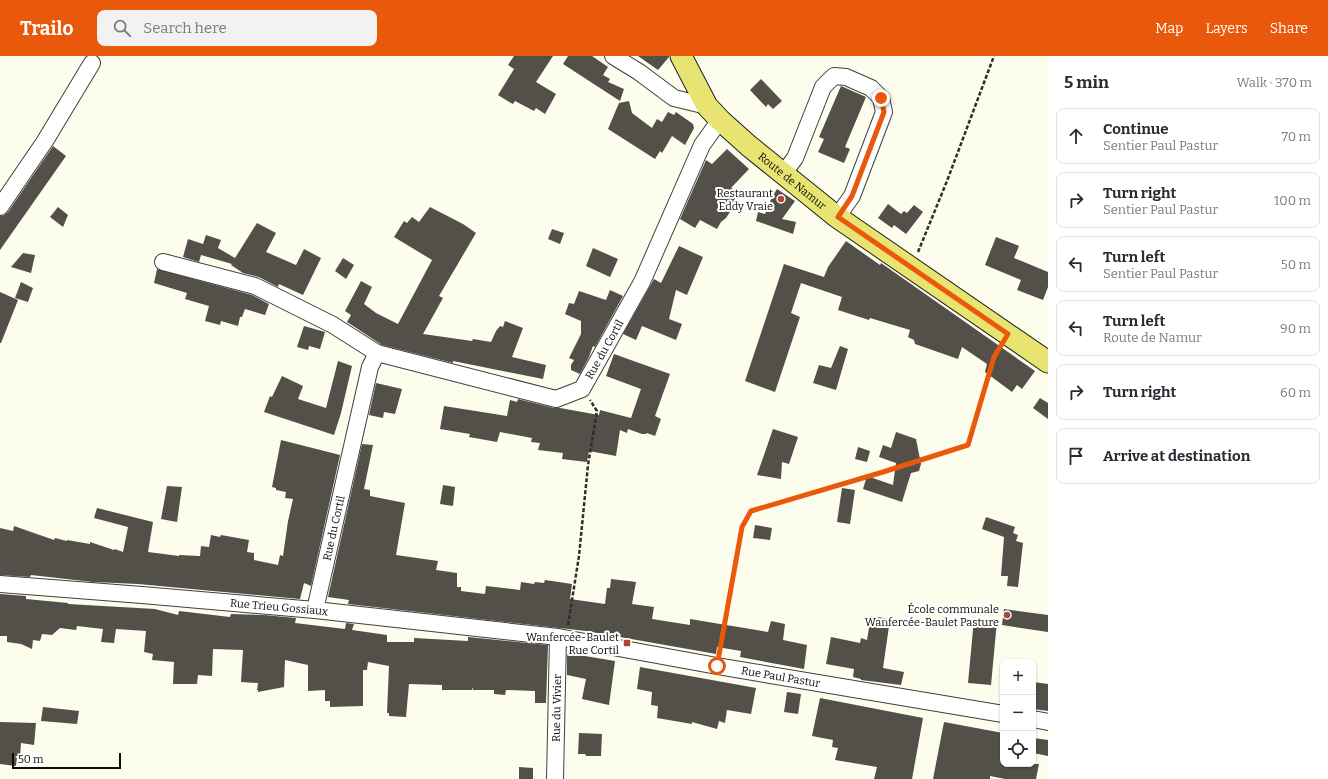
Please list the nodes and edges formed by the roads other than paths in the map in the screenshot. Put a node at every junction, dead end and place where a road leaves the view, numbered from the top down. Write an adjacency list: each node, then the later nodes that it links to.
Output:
1 (613, 56): 4 (street)
2 (681, 56): 4 (main road, Route de Namur)
3 (92, 63): 6 (street)
4 (714, 113): 5 (main road, Route de Namur); 9 (street, Rue du Cortil)
5 (783, 174): 7 (main road, Route de Namur); 7 (street)
6 (0, 207)
7 (838, 217): 10 (main road, Route de Namur)
8 (162, 262): 9 (street, Rue du Cortil)
9 (377, 353): 12 (street, Rue du Cortil)
10 (1048, 362)
11 (0, 584): 12 (street, Rue Trieu Gossiaux)
12 (315, 610): 13 (street, Rue Trieu Gossiaux)
13 (558, 637): 14 (street, Rue Paul Pastur); 17 (street, Rue du Vivier)
14 (1000, 713)
15 (1036, 720): 16 (street)
16 (1048, 722)
17 (555, 779)

